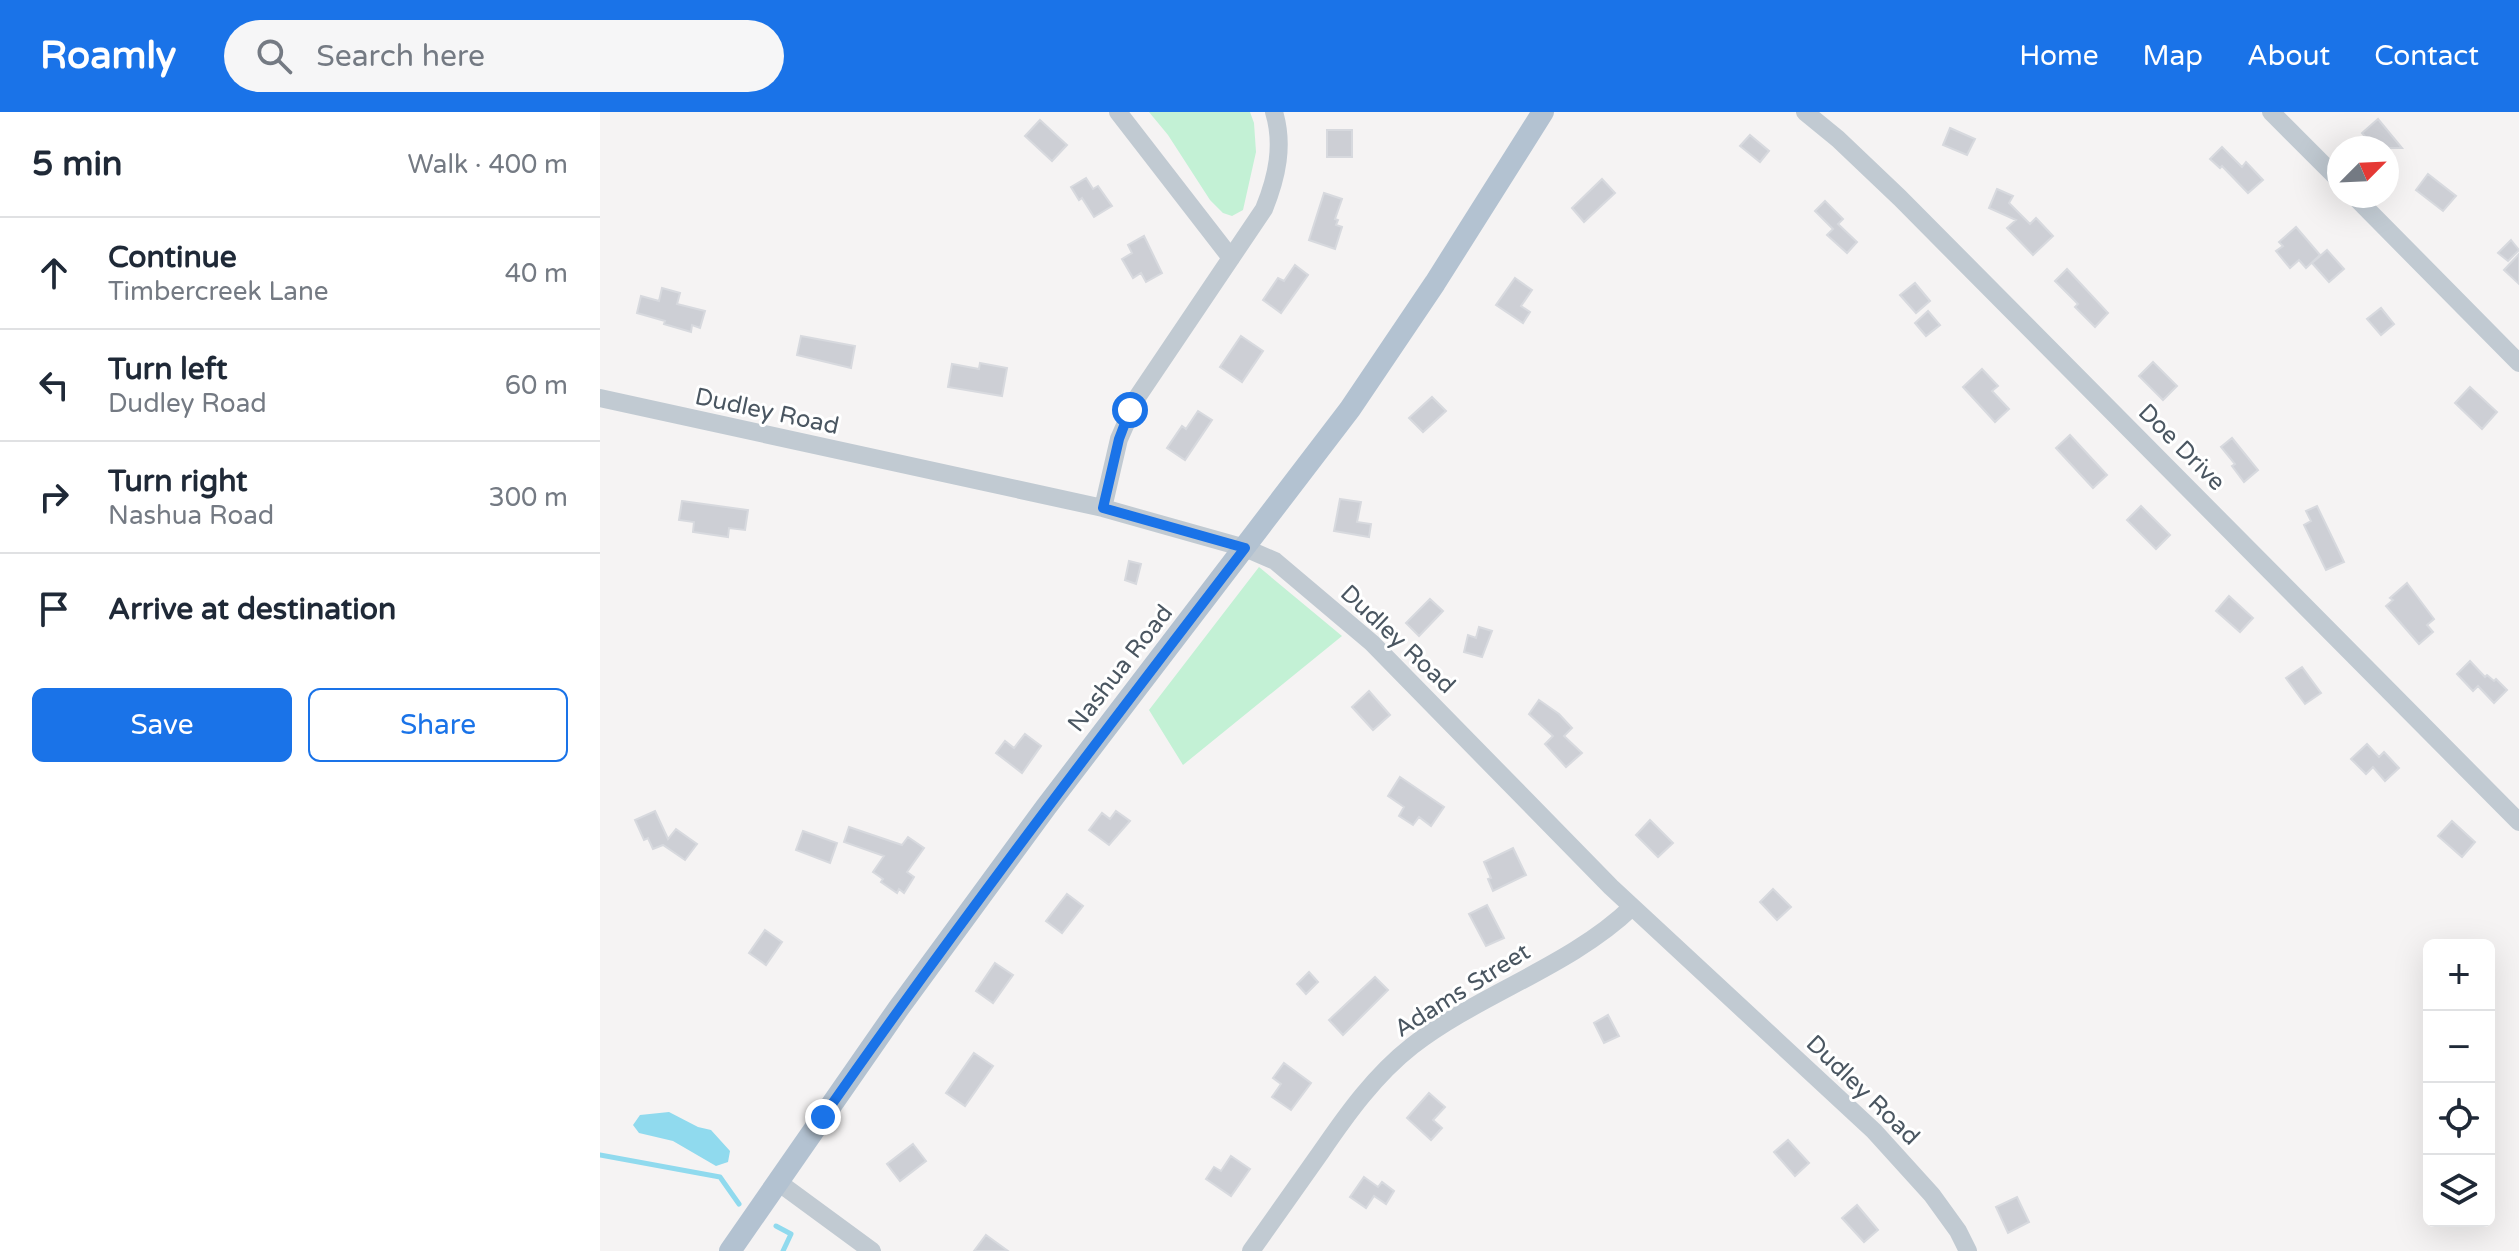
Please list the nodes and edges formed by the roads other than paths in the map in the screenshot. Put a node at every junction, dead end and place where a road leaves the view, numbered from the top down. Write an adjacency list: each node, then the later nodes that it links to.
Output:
1 (1118, 112): 8 (street)
2 (1274, 112): 8 (street)
3 (1543, 112): 12 (main road, Nashua Road)
4 (1805, 112): 13 (street, Doe Drive)
5 (2271, 112): 6 (street)
6 (2327, 168)
7 (2366, 208): 9 (street)
8 (1231, 258): 11 (street)
9 (2519, 363)
10 (600, 398): 11 (street, Dudley Road)
11 (1103, 508): 12 (street, Dudley Road)
12 (1245, 548): 14 (street, Dudley Road); 15 (main road, Nashua Road)
13 (2519, 822)
14 (1632, 907): 18 (street, Adams Street); 19 (street, Dudley Road)
15 (778, 1182): 16 (main road, Nashua Road); 17 (street)
16 (730, 1251)
17 (872, 1251)
18 (1251, 1251)
19 (1968, 1251)

